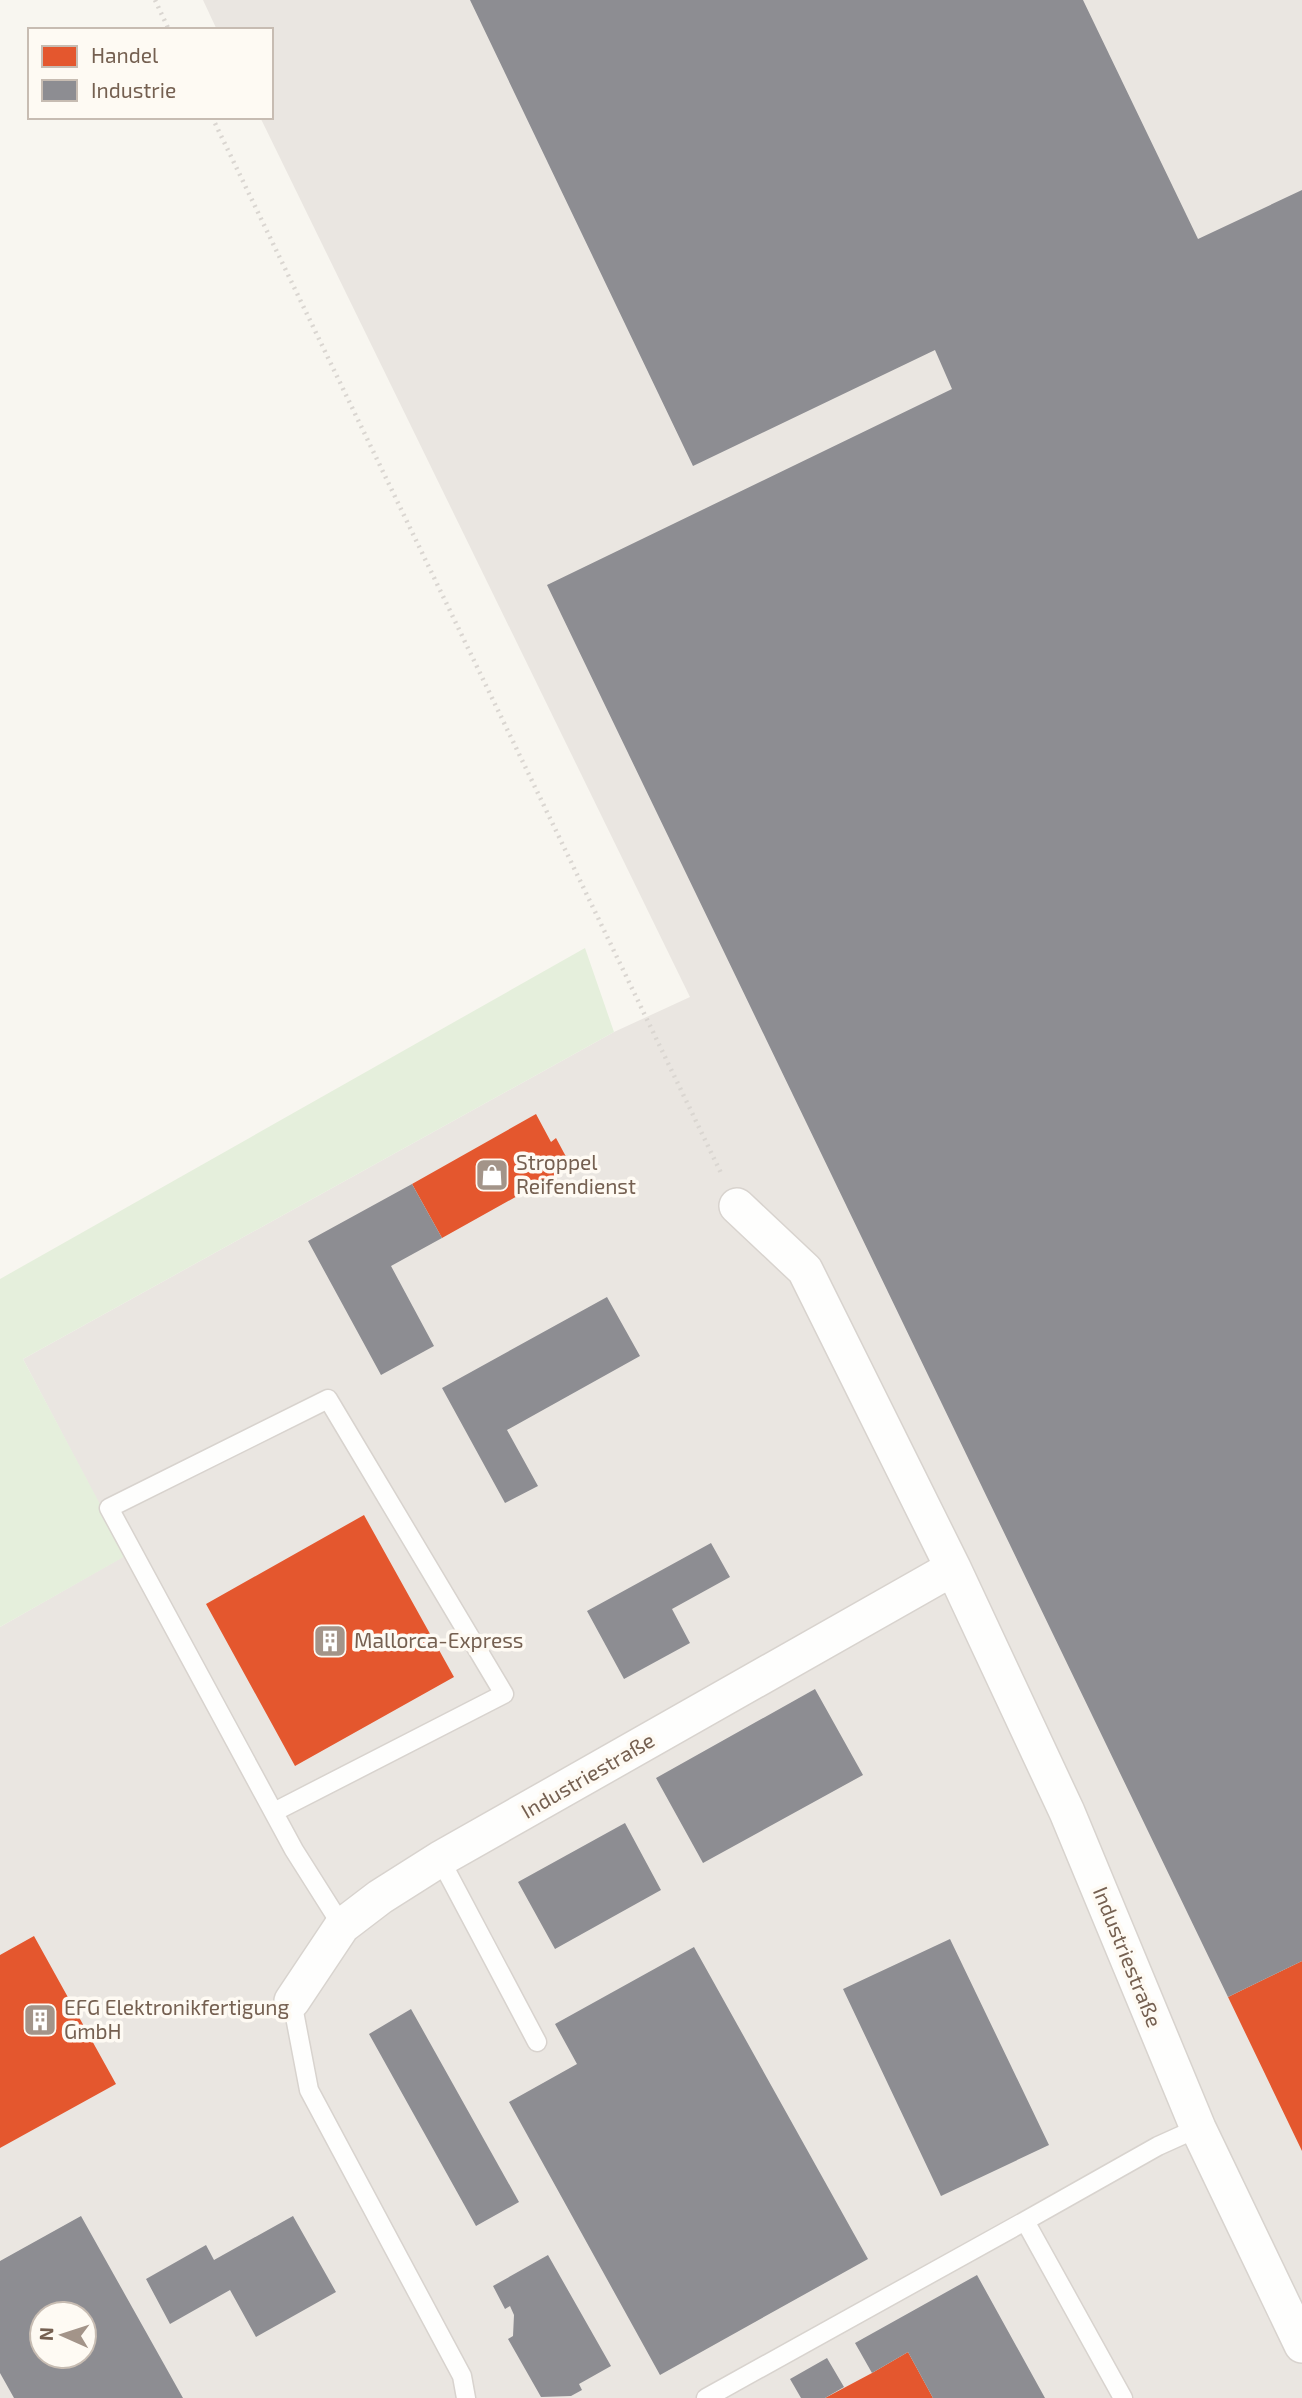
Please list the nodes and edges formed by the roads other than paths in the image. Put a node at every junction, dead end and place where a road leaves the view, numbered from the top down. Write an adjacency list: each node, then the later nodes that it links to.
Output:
1 (737, 1206): 2 (street, Industriestraße)
2 (953, 1568): 4 (street, Industriestraße); 8 (street, Industriestraße)
3 (274, 1812): 3 (lane); 5 (lane)
4 (440, 1860): 5 (street, Industriestraße); 7 (lane)
5 (342, 1926): 6 (street, Industriestraße)
6 (292, 2001): 11 (lane)
7 (537, 2042)
8 (1198, 2128): 9 (lane); 10 (street, Industriestraße)
9 (1025, 2221): 12 (lane); 13 (lane)
10 (1302, 2345)
11 (466, 2398)
12 (706, 2398)
13 (1123, 2398)

